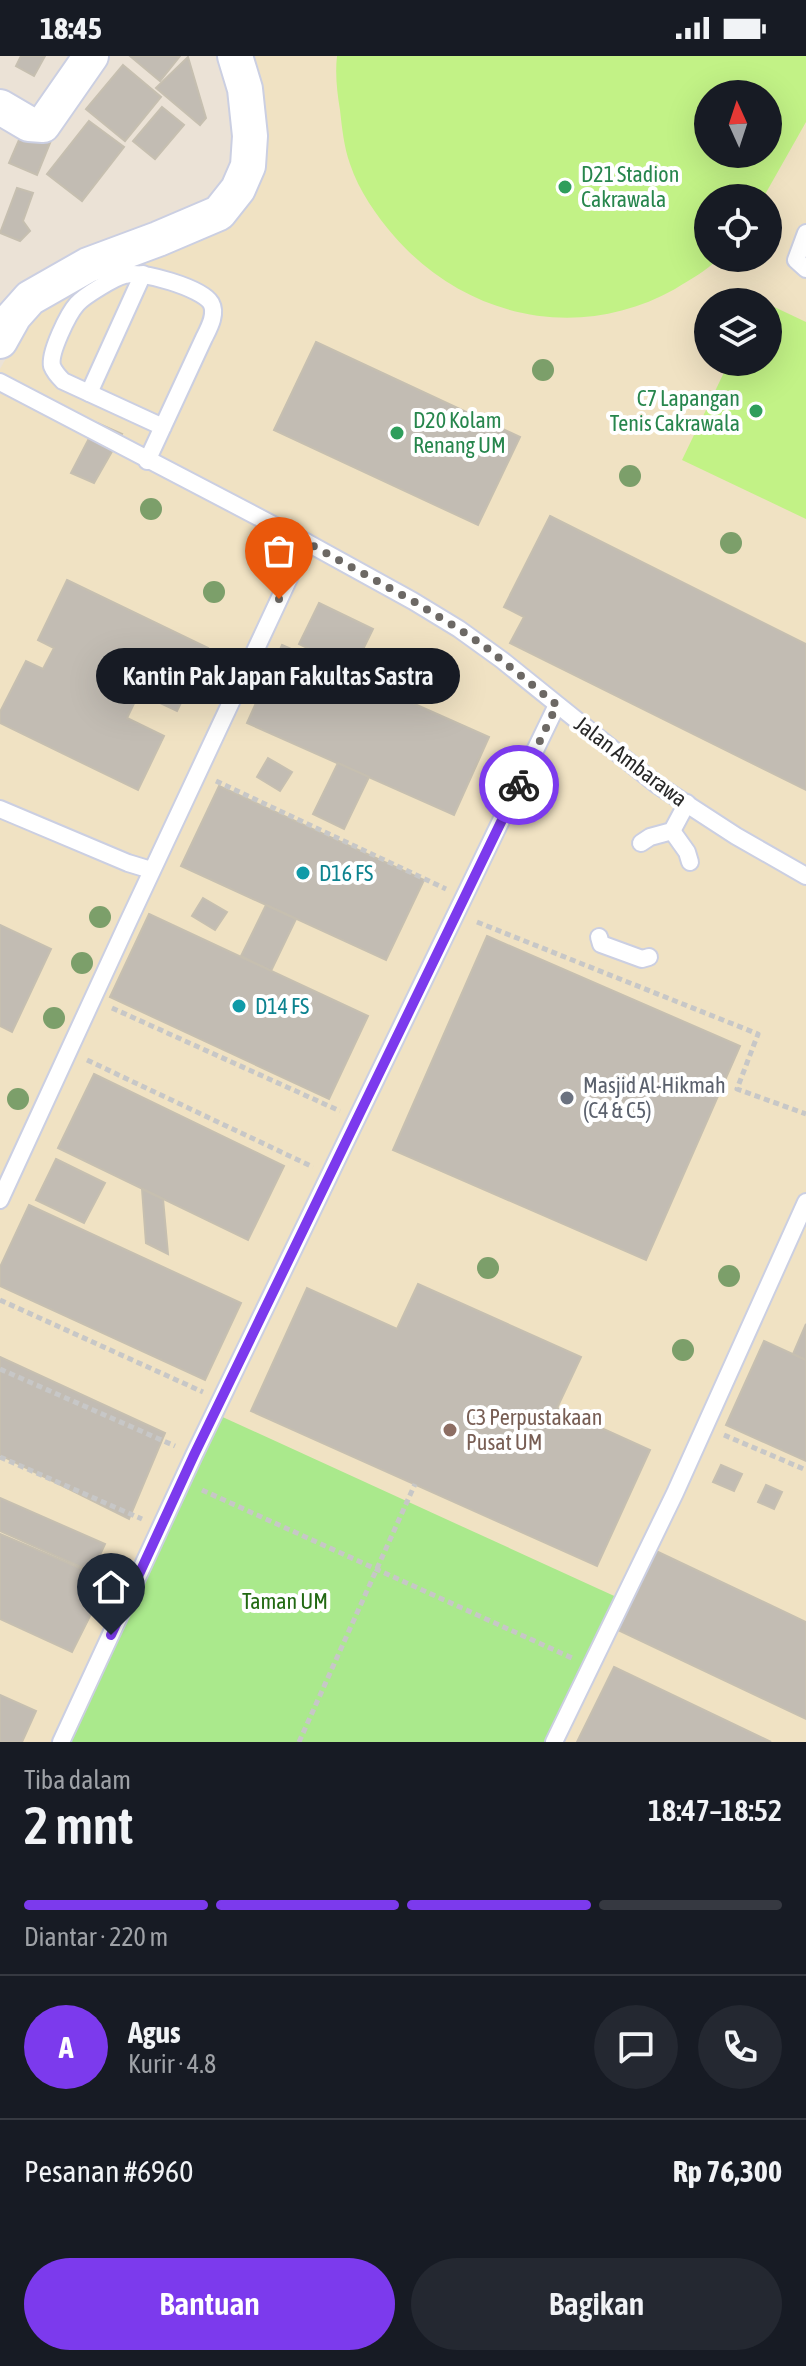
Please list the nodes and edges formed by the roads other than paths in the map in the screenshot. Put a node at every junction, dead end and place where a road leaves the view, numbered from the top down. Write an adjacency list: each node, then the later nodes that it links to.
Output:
1 (91, 56): 4 (street)
2 (235, 56): 3 (street)
3 (246, 72): 8 (street)
4 (0, 107)
5 (806, 233): 6 (lane)
6 (806, 269)
7 (143, 274): 10 (lane); 10 (lane); 11 (lane)
8 (0, 341)
9 (0, 382): 12 (lane, Jalan Ambarawa)
10 (89, 393): 11 (lane)
11 (163, 427): 12 (lane)
12 (147, 461): 13 (lane, Jalan Ambarawa)
13 (306, 542): 14 (lane, Jalan Ambarawa); 20 (lane)
14 (557, 705): 15 (lane, Jalan Ambarawa); 26 (lane)
15 (687, 803): 17 (lane); 21 (lane, Jalan Ambarawa)
16 (0, 809): 20 (lane)
17 (672, 831): 18 (lane); 19 (lane)
18 (641, 843)
19 (690, 862)
20 (151, 870): 24 (lane)
21 (806, 876)
22 (599, 937): 23 (lane)
23 (649, 957)
24 (0, 1200)
25 (806, 1202): 27 (lane)
26 (61, 1742)
27 (554, 1742)

